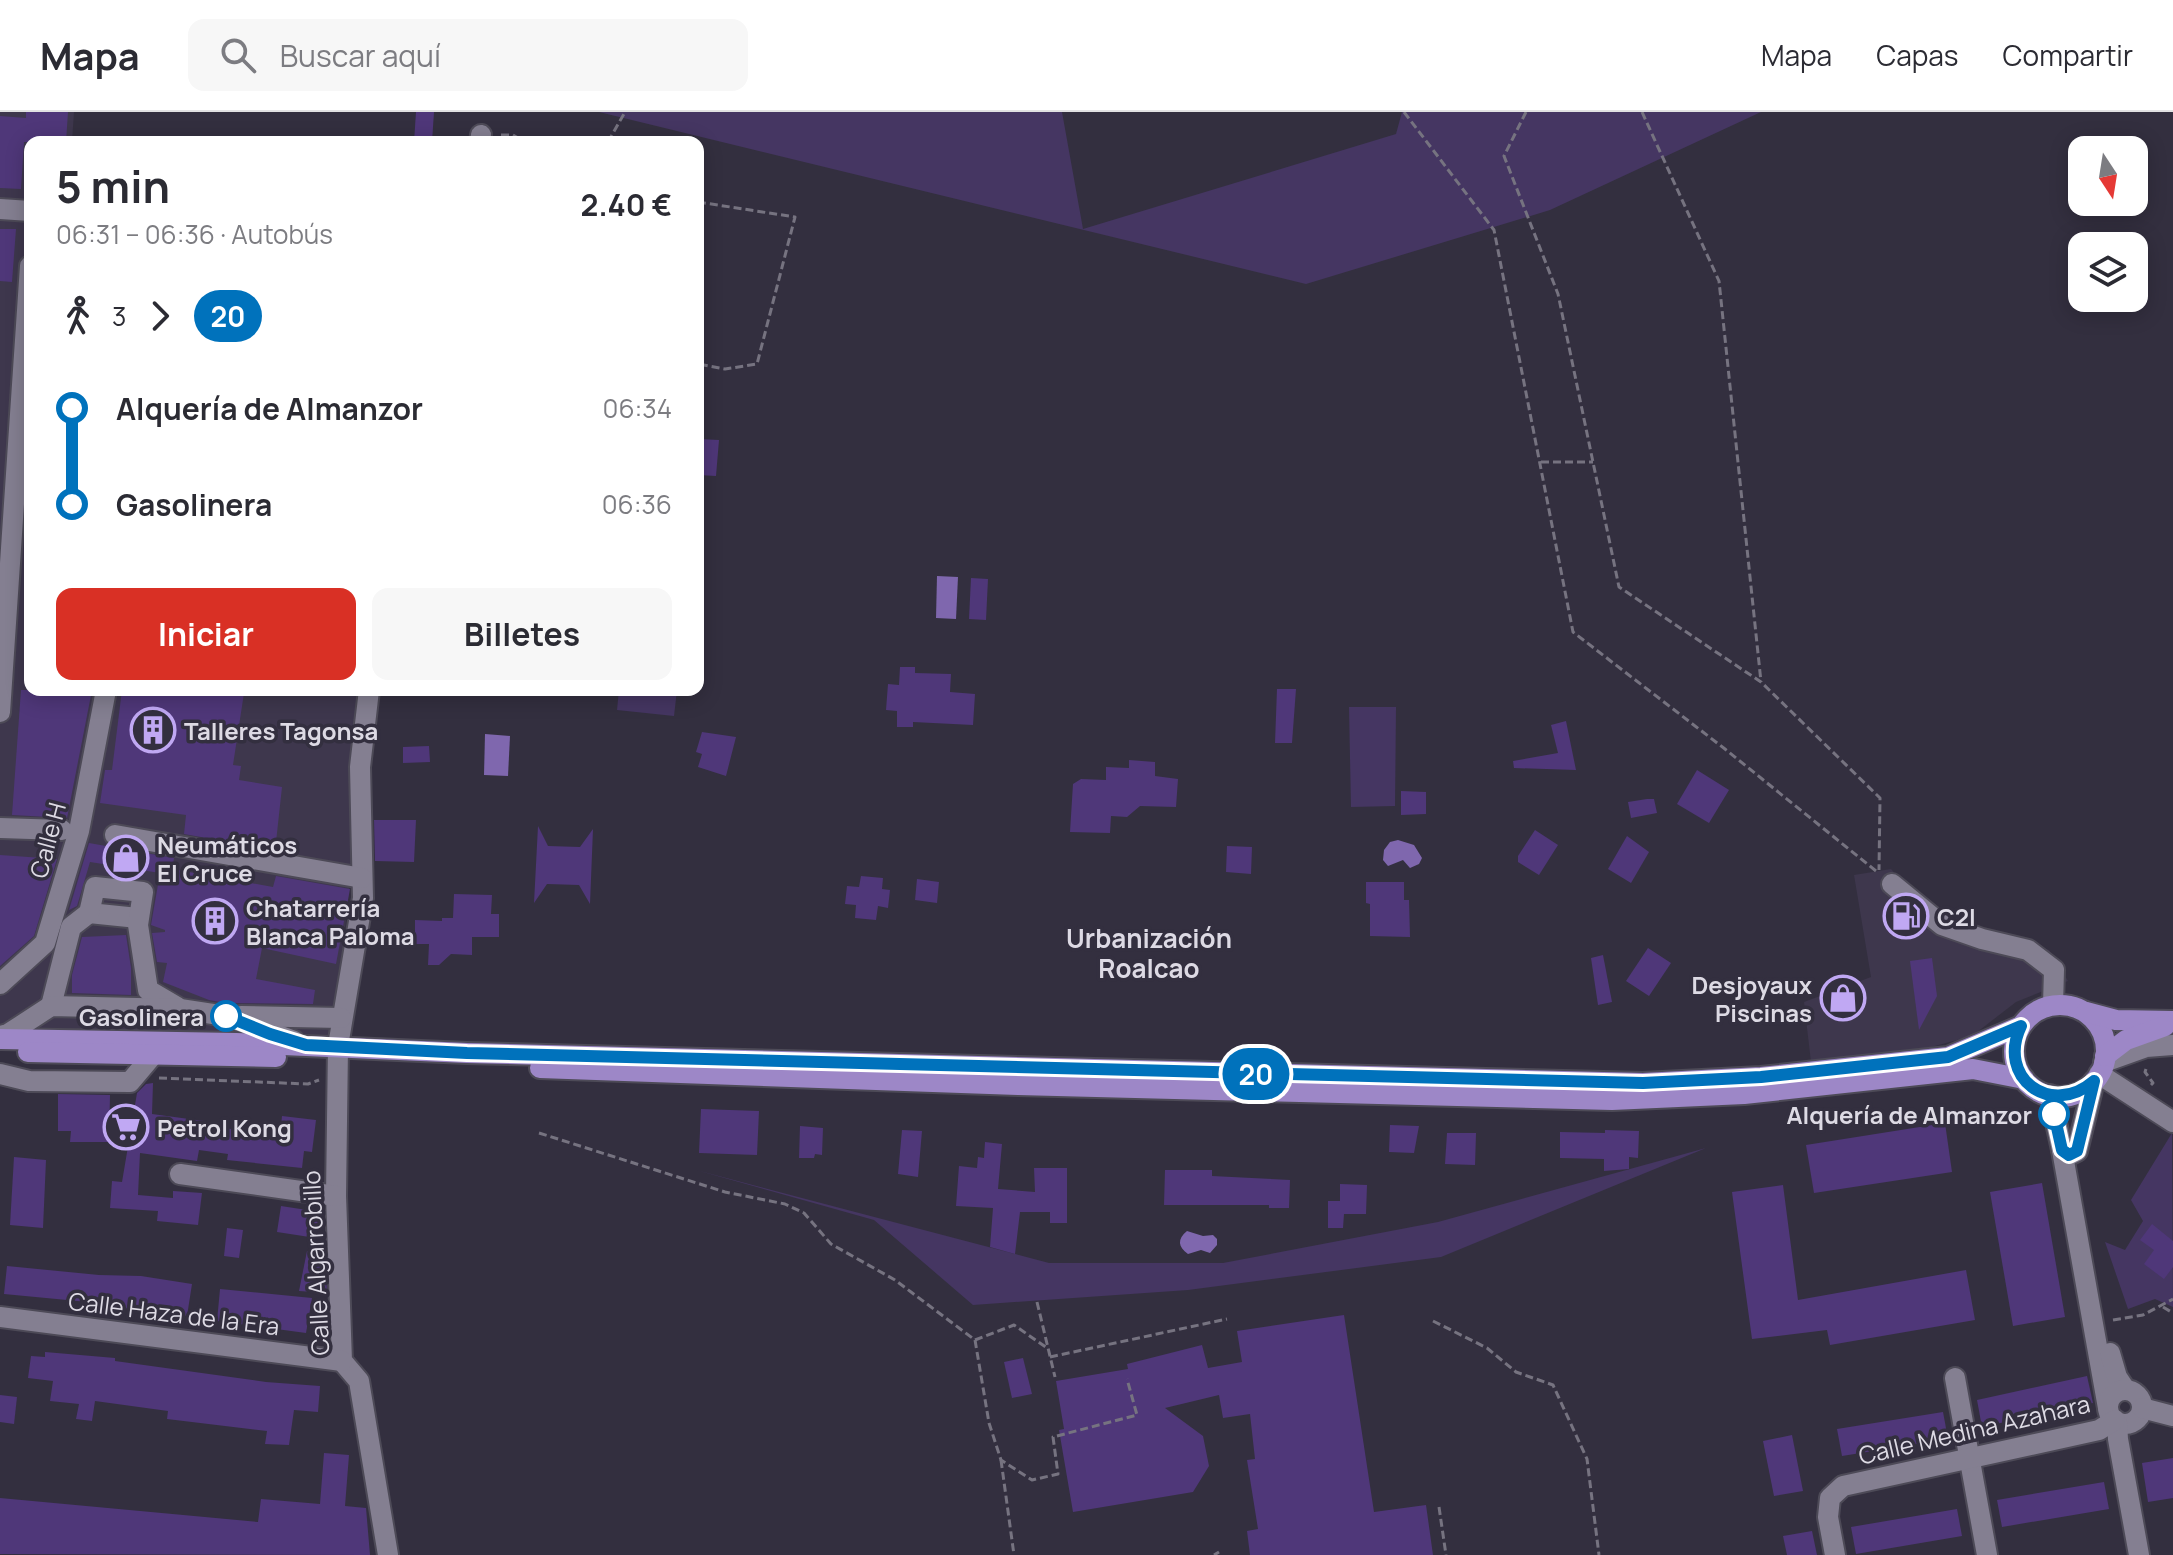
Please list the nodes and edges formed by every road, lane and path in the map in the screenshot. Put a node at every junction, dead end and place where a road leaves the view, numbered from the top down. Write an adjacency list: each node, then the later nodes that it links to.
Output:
1 (625, 112): 5 (path)
2 (1404, 112): 11 (path)
3 (1526, 112): 12 (path)
4 (1642, 112): 14 (path)
5 (611, 136)
6 (704, 203): 10 (path)
7 (0, 209): 8 (street)
8 (24, 211)
9 (24, 342): 13 (street)
10 (704, 365)
11 (1540, 462): 12 (path); 14 (path)
12 (1593, 462): 14 (path)
13 (4, 594): 17 (street)
14 (1761, 682)
15 (104, 696): 19 (street, Calle H)
16 (368, 696): 21 (street, Calle Algarrobillo)
17 (0, 712)
18 (0, 828): 19 (street)
19 (70, 830): 23 (street, Calle H)
20 (115, 835): 21 (street)
21 (362, 878): 29 (street, Calle Algarrobillo)
22 (1892, 884): 24 (street)
23 (0, 984)
24 (2053, 1005): 27 (main road); 31 (main road)
25 (51, 1006): 26 (street); 26 (street); 32 (street)
26 (180, 1009): 28 (street)
27 (2084, 1012): 30 (main road); 39 (main road)
28 (226, 1016): 29 (street); 33 (street)
29 (341, 1018): 36 (street, Calle Algarrobillo)
30 (2173, 1022): 39 (main road)
31 (2021, 1026): 36 (main road); 41 (main road)
32 (0, 1038): 33 (main road)
33 (306, 1045): 36 (main road)
34 (2173, 1045): 39 (street)
35 (0, 1051): 37 (main road)
36 (338, 1052): 37 (main road); 41 (main road); 50 (street, Calle Algarrobillo)
37 (152, 1056): 42 (street)
38 (2148, 1063): 45 (path)
39 (2101, 1068): 44 (main road); 45 (street); 48 (street)
40 (0, 1074): 42 (street)
41 (2024, 1079): 44 (main road)
42 (29, 1081): 43 (street)
43 (0, 1088)
44 (2050, 1095): 48 (street)
45 (2137, 1098): 46 (street)
46 (2173, 1122)
47 (539, 1133): 59 (path)
48 (2069, 1150): 58 (street); 69 (street)
49 (180, 1174): 50 (street)
50 (336, 1196): 62 (street, Calle Algarrobillo)
51 (2173, 1299): 53 (path)
52 (1037, 1302): 60 (path)
53 (2161, 1305): 54 (path); 58 (path)
54 (2173, 1313)
55 (0, 1317): 62 (street, Calle Haza de la Era)
56 (1227, 1319): 61 (path)
57 (1433, 1321): 76 (path)
58 (2104, 1321): 66 (street)
59 (975, 1340): 60 (path); 71 (path)
60 (1047, 1348): 61 (path)
61 (1050, 1357): 63 (path)
62 (342, 1361): 73 (street, Calle Algarrobillo)
63 (1055, 1377)
64 (1955, 1378): 70 (street)
65 (1127, 1379): 71 (path)
66 (2125, 1389): 67 (street); 69 (street)
67 (2142, 1408): 68 (street); 69 (street, Calle Medina Azahara)
68 (2173, 1416)
69 (2113, 1417): 70 (street, Calle Medina Azahara); 79 (street)
70 (1970, 1458): 77 (street, Calle Medina Azahara); 78 (street)
71 (1001, 1460): 74 (path)
72 (1439, 1507): 75 (path)
73 (388, 1555)
74 (1014, 1555)
75 (1446, 1555)
76 (1599, 1555)
77 (1835, 1555)
78 (1987, 1555)
79 (2139, 1555)

